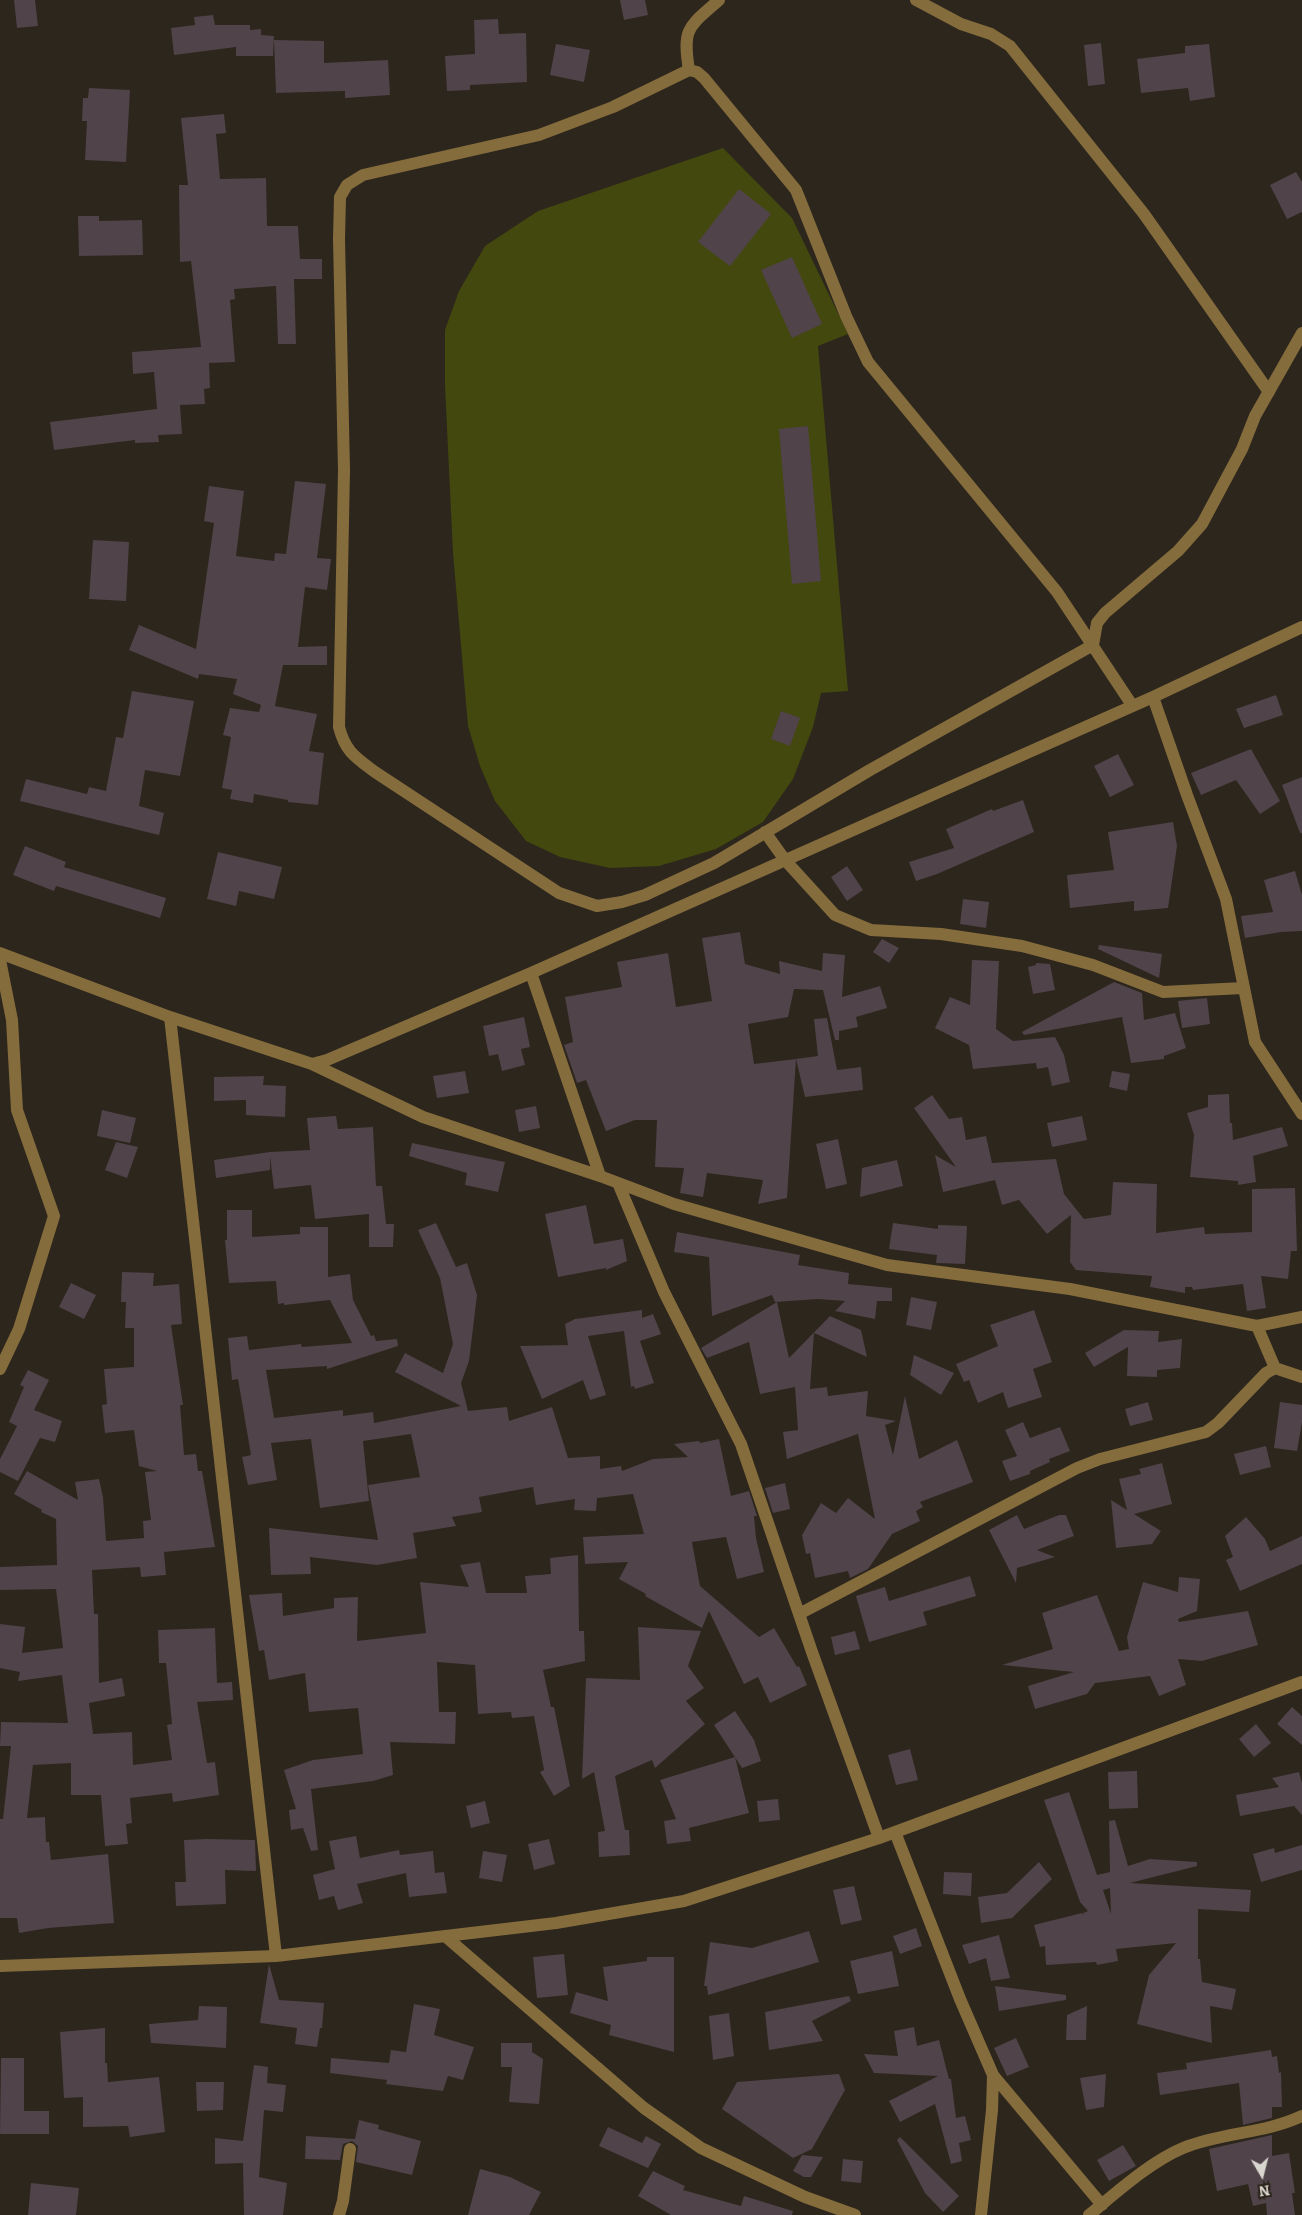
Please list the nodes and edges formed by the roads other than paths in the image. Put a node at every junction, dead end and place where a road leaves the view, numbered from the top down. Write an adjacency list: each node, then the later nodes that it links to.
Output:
1 (719, 0): 3 (street)
2 (916, 0): 5 (street)
3 (688, 70): 7 (street); 10 (street)
4 (1302, 333): 5 (street)
5 (1269, 392): 7 (street)
6 (1302, 627): 8 (street)
7 (1093, 645): 9 (street); 10 (street)
8 (1153, 697): 9 (street); 15 (street)
9 (1132, 705): 11 (street)
10 (765, 832): 11 (street)
11 (785, 860): 14 (street); 15 (street)
12 (0, 953): 16 (street)
13 (0, 960): 24 (street)
14 (531, 973): 17 (street); 19 (street)
15 (1243, 988): 18 (street)
16 (170, 1017): 17 (street); 31 (street)
17 (312, 1064): 19 (street)
18 (1302, 1114)
19 (600, 1176): 20 (street)
20 (618, 1183): 22 (street); 26 (street)
21 (1302, 1317): 22 (street)
22 (1257, 1326): 23 (street)
23 (1275, 1368): 25 (street); 26 (street)
24 (0, 1369)
25 (1302, 1377)
26 (799, 1614): 29 (street)
27 (1302, 1682): 28 (street)
28 (895, 1832): 29 (street); 33 (street)
29 (879, 1838): 30 (street)
30 (445, 1936): 31 (street); 38 (street)
31 (276, 1956): 32 (street)
32 (0, 1966)
33 (993, 2075): 36 (street); 39 (street)
34 (1302, 2116): 36 (street)
35 (350, 2149): 37 (street)
36 (1102, 2205): 40 (street)
37 (339, 2215)
38 (855, 2215)
39 (981, 2215)
40 (1090, 2215)

